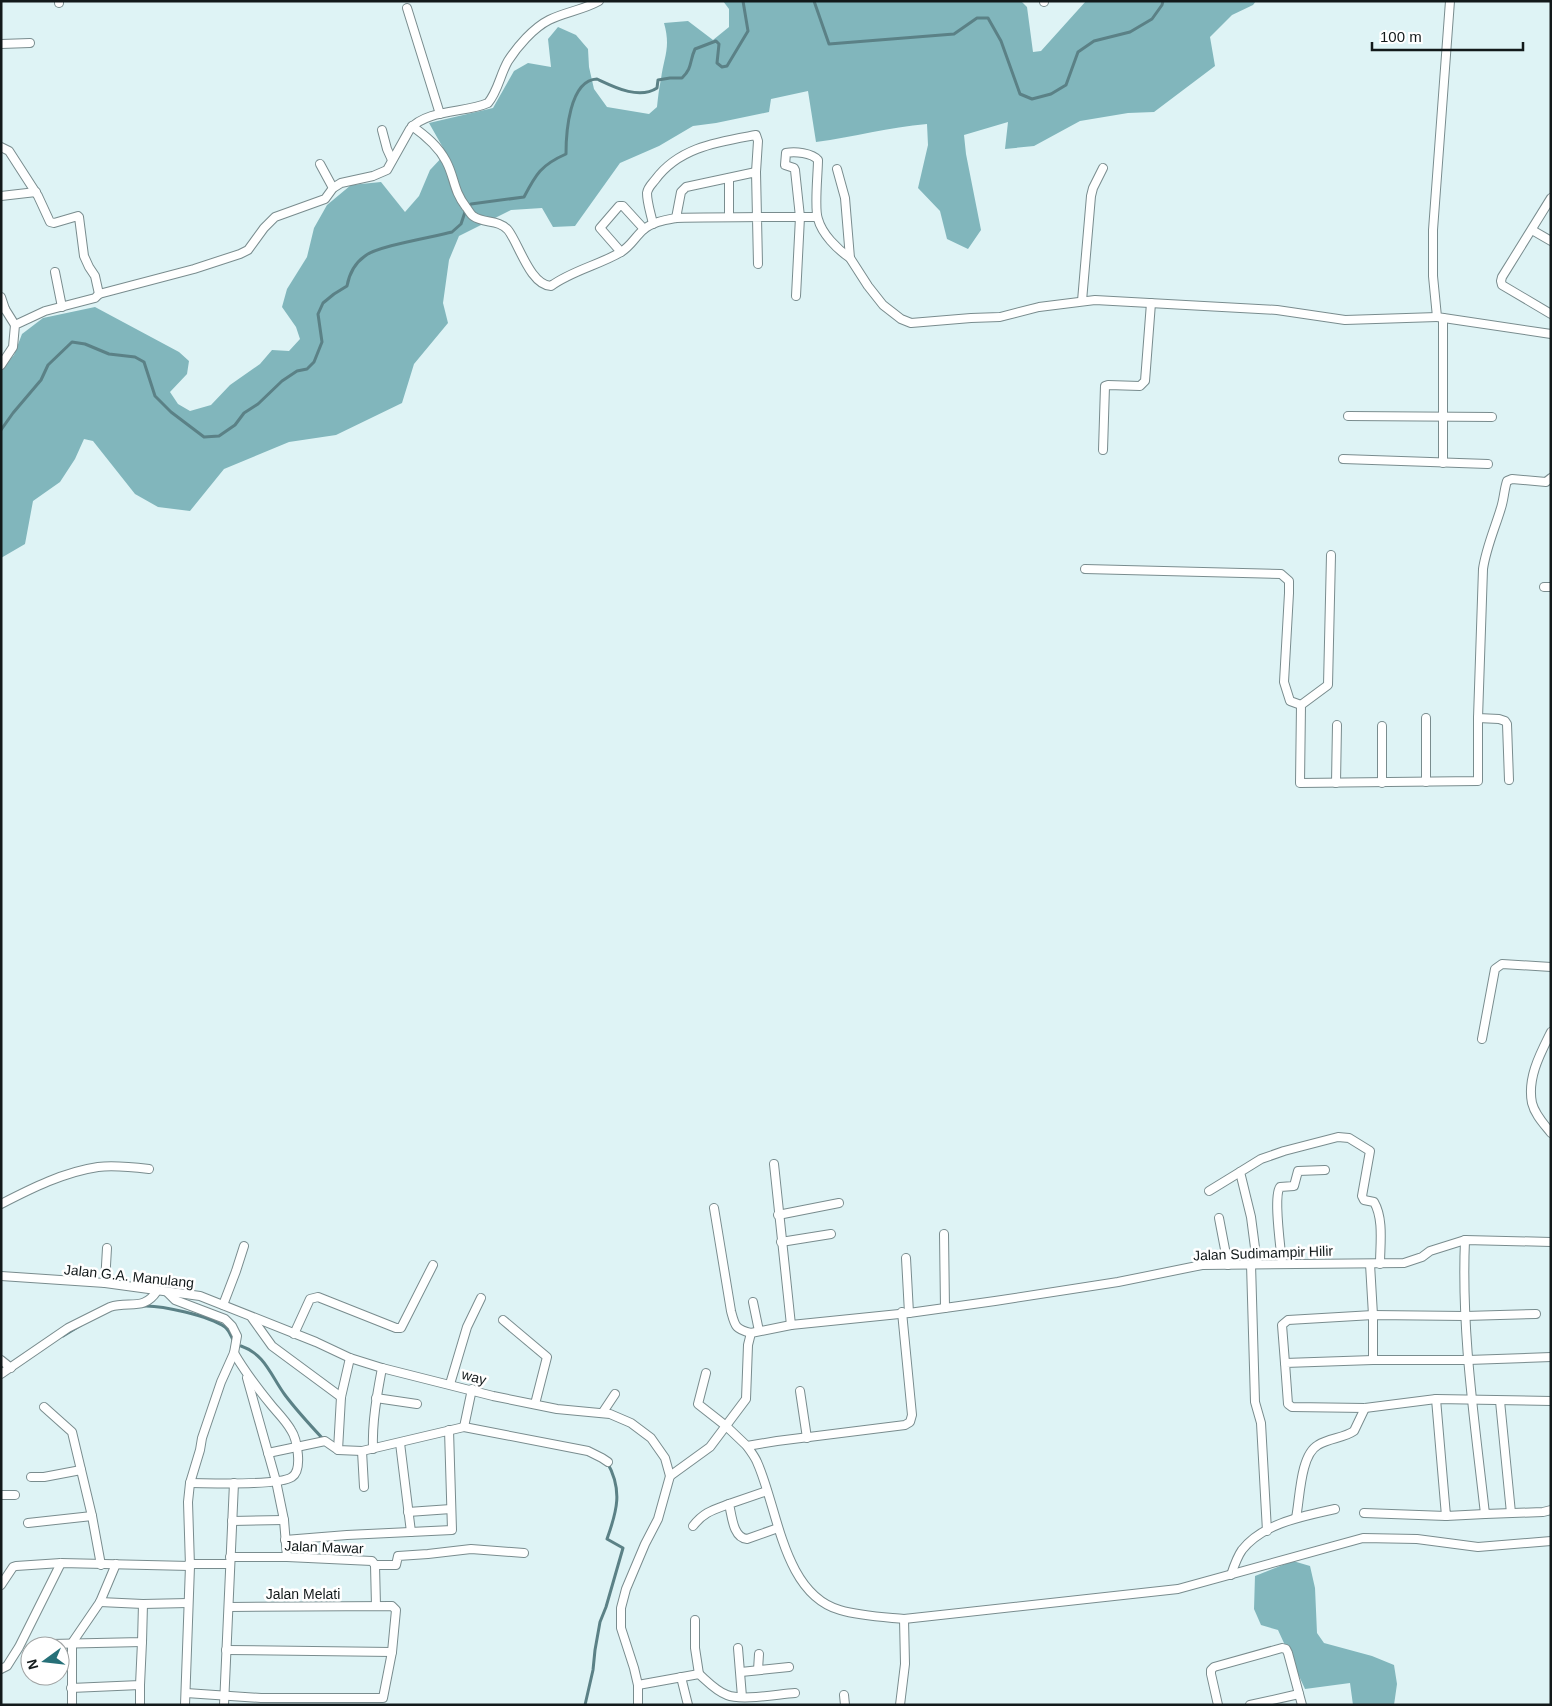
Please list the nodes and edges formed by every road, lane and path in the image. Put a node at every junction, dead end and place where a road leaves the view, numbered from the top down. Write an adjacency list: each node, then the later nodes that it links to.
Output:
1 (599, 1): 3 (street)
2 (1450, 1): 42 (street)
3 (584, 5): 7 (street)
4 (407, 8): 7 (street)
5 (30, 43): 6 (street)
6 (1, 44)
7 (440, 114): 8 (street)
8 (412, 126): 11 (street); 30 (street)
9 (382, 130): 11 (street)
10 (1, 147): 18 (street)
11 (392, 160): 17 (street)
12 (320, 164): 17 (street)
13 (1103, 168): 37 (street)
14 (837, 169): 31 (street)
15 (756, 172): 16 (street); 22 (street); 26 (street)
16 (729, 178): 21 (street); 25 (street)
17 (333, 188): 34 (street)
18 (36, 192): 19 (street); 34 (street)
19 (1, 196)
20 (1551, 198): 28 (street)
21 (729, 216): 22 (street); 25 (street)
22 (758, 217): 23 (street); 32 (street)
23 (800, 217): 24 (street); 24 (street); 35 (street)
24 (817, 217): 31 (street)
25 (676, 218): 26 (street)
26 (653, 224): 27 (street)
27 (644, 229): 30 (street); 30 (street)
28 (1532, 230): 29 (street); 41 (street)
29 (1551, 241)
30 (621, 252)
31 (850, 258): 37 (street)
32 (758, 264)
33 (55, 272): 39 (street)
34 (99, 294): 39 (street)
35 (796, 296)
36 (1, 297): 40 (street)
37 (1082, 301): 38 (street)
38 (1151, 303): 42 (street); 49 (street)
39 (62, 307): 43 (street)
40 (3, 308): 43 (street)
41 (1551, 314)
42 (1440, 317): 44 (street); 47 (street)
43 (15, 325): 45 (street)
44 (1551, 334)
45 (1, 365)
46 (1348, 416): 47 (street)
47 (1443, 417): 48 (street); 51 (street)
48 (1492, 418)
49 (1103, 450)
50 (1343, 459): 51 (street)
51 (1443, 463): 52 (street)
52 (1488, 464)
53 (1551, 478): 58 (street)
54 (1331, 554): 56 (street)
55 (1085, 568): 56 (street)
56 (1301, 704): 63 (street)
57 (1426, 718): 62 (street)
58 (1478, 718): 61 (street); 62 (street)
59 (1337, 725): 63 (street)
60 (1382, 726): 64 (street)
61 (1509, 780)
62 (1426, 782): 64 (street)
63 (1336, 783): 64 (street)
64 (1382, 783)
65 (1551, 967): 67 (street)
66 (1551, 1032): 68 (street)
67 (1482, 1039)
68 (1551, 1133)
69 (774, 1164): 77 (street)
70 (149, 1169): 75 (street)
71 (1325, 1170): 88 (street)
72 (1240, 1172): 73 (street); 87 (street); 90 (street)
73 (1209, 1191)
74 (839, 1203): 77 (street)
75 (1, 1204)
76 (714, 1208): 108 (street)
77 (778, 1214): 82 (street)
78 (1219, 1218): 92 (street)
79 (831, 1234): 82 (street)
80 (944, 1234): 100 (street)
81 (1465, 1240): 83 (street, Jalan Sudimampir Hilir); 90 (street, Jalan Sudimampir Hilir); 105 (street)
82 (781, 1242): 107 (street)
83 (1551, 1242)
84 (244, 1246): 99 (street)
85 (108, 1248): 94 (street)
86 (906, 1258): 101 (street)
87 (1254, 1264): 88 (street, Jalan Sudimampir Hilir); 92 (street, Jalan Sudimampir Hilir); 175 (street)
88 (1282, 1264): 89 (street, Jalan Sudimampir Hilir)
89 (1370, 1264): 90 (street, Jalan Sudimampir Hilir); 103 (street)
90 (1380, 1264)
91 (433, 1265): 109 (street)
92 (1228, 1265): 100 (street, Jalan Sudimampir Hilir)
93 (1, 1276): 94 (street, Jalan G.A. Manulang)
94 (105, 1283): 95 (street, Jalan G.A. Manulang)
95 (157, 1291): 96 (street, Jalan G.A. Manulang); 117 (street)
96 (167, 1292): 99 (street, Jalan G.A. Manulang); 110 (street)
97 (481, 1298): 122 (street)
98 (753, 1302): 108 (street)
99 (222, 1305): 104 (street, Jalan G.A. Manulang)
100 (945, 1308): 101 (street, Jalan Sudimampir Hilir)
101 (906, 1312): 107 (street, Jalan Sudimampir Hilir); 140 (street)
102 (1536, 1314): 105 (street)
103 (1373, 1315): 105 (street); 114 (street); 116 (street)
104 (251, 1316): 109 (street, way); 126 (street)
105 (1465, 1316): 115 (street)
106 (503, 1320): 133 (street)
107 (791, 1325): 108 (street, Jalan Sudimampir Hilir)
108 (755, 1332): 137 (street)
109 (294, 1334): 112 (street, way)
110 (234, 1353): 119 (street); 153 (street)
111 (1551, 1357): 115 (street)
112 (350, 1358): 118 (street, way); 126 (street)
113 (1, 1360): 117 (street)
114 (1373, 1360): 115 (street); 116 (street)
115 (1468, 1360): 129 (street)
116 (1285, 1364): 135 (street)
117 (11, 1368): 121 (street)
118 (382, 1368): 122 (street, way); 127 (street)
119 (246, 1373): 143 (street); 147 (street)
120 (706, 1373): 137 (street)
121 (1, 1374)
122 (450, 1384): 123 (street, way)
123 (472, 1389): 133 (street, way); 138 (street)
124 (800, 1391): 140 (street)
125 (615, 1394): 136 (street)
126 (341, 1397): 144 (street)
127 (376, 1398): 132 (street); 145 (street)
128 (1436, 1400): 129 (street); 135 (street); 168 (street)
129 (1473, 1401): 130 (street); 166 (street)
130 (1500, 1401): 131 (street); 165 (street)
131 (1551, 1401)
132 (417, 1404)
133 (535, 1404): 136 (street, way)
134 (44, 1407): 149 (street)
135 (1365, 1408): 169 (street)
136 (602, 1412): 150 (street, way)
137 (726, 1426): 142 (street); 150 (street)
138 (464, 1427): 139 (street); 148 (street)
139 (449, 1430): 141 (street); 160 (street)
140 (807, 1438): 142 (street)
141 (400, 1443): 145 (street); 163 (street)
142 (747, 1446): 156 (street)
143 (297, 1447): 144 (street); 147 (street); 152 (street)
144 (338, 1450): 146 (street)
145 (373, 1450): 146 (street)
146 (362, 1451): 155 (street)
147 (268, 1453): 152 (street)
148 (608, 1462)
149 (81, 1470): 151 (street); 167 (street)
150 (670, 1476): 209 (street)
151 (31, 1477)
152 (276, 1481): 154 (street); 170 (street)
153 (190, 1483): 154 (street); 185 (street)
154 (234, 1484): 171 (street)
155 (364, 1487)
156 (768, 1491): 159 (street); 174 (street)
157 (1, 1495): 158 (street)
158 (15, 1495)
159 (729, 1504): 173 (street); 174 (street)
160 (451, 1509): 163 (street); 176 (street)
161 (1335, 1509): 169 (street)
162 (1551, 1510): 165 (street)
163 (408, 1512): 176 (street)
164 (1364, 1513): 168 (street)
165 (1510, 1513): 166 (street)
166 (1485, 1514): 168 (street)
167 (92, 1516): 172 (street); 184 (street)
168 (1446, 1516)
169 (1296, 1518): 175 (street)
170 (284, 1520): 171 (street); 177 (street)
171 (232, 1521): 181 (street)
172 (28, 1523)
173 (693, 1526)
174 (778, 1528): 194 (street)
175 (1267, 1531): 187 (street)
176 (411, 1532): 177 (street)
177 (286, 1540): 180 (street)
178 (1551, 1541): 187 (street)
179 (524, 1553): 186 (street)
180 (287, 1558): 181 (street, Jalan Mawar); 186 (street, Jalan Mawar)
181 (230, 1561): 185 (street, Jalan Mawar); 193 (street)
182 (61, 1563): 184 (street, Jalan Mawar); 188 (street, Jalan Mawar); 203 (street)
183 (116, 1564): 184 (street, Jalan Mawar); 185 (street, Jalan Mawar); 189 (street)
184 (100, 1565)
185 (190, 1565): 190 (street)
186 (375, 1565): 192 (street, Jalan Mawar)
187 (1231, 1575): 194 (street)
188 (1, 1585)
189 (100, 1602): 191 (street); 197 (street)
190 (188, 1603): 191 (street); 211 (street)
191 (142, 1604): 196 (street)
192 (376, 1606): 193 (street, Jalan Melati); 200 (street)
193 (229, 1607): 199 (street)
194 (904, 1619): 225 (street)
195 (694, 1620): 206 (street)
196 (142, 1642): 197 (street); 208 (street)
197 (72, 1643): 210 (street)
198 (738, 1648): 205 (street)
199 (226, 1650): 200 (street); 215 (street)
200 (392, 1652): 217 (street)
201 (758, 1654): 204 (street)
202 (789, 1667): 204 (street)
203 (1, 1669)
204 (758, 1670): 205 (street)
205 (740, 1672): 216 (street)
206 (699, 1674): 207 (street); 216 (street)
207 (681, 1677): 209 (street); 223 (street)
208 (140, 1685): 210 (street); 219 (street)
209 (638, 1685): 222 (street)
210 (71, 1688): 218 (street)
211 (186, 1693): 215 (street); 220 (street)
212 (794, 1693): 216 (street)
213 (1299, 1694): 226 (street); 227 (street); 228 (street)
214 (844, 1695): 224 (street)
215 (225, 1696): 217 (street); 221 (street)
216 (742, 1697)
217 (381, 1701)
218 (72, 1705)
219 (140, 1705)
220 (185, 1705)
221 (224, 1705)
222 (638, 1705)
223 (688, 1705)
224 (845, 1705)
225 (900, 1705)
226 (1218, 1705)
227 (1250, 1705)
228 (1302, 1705)

